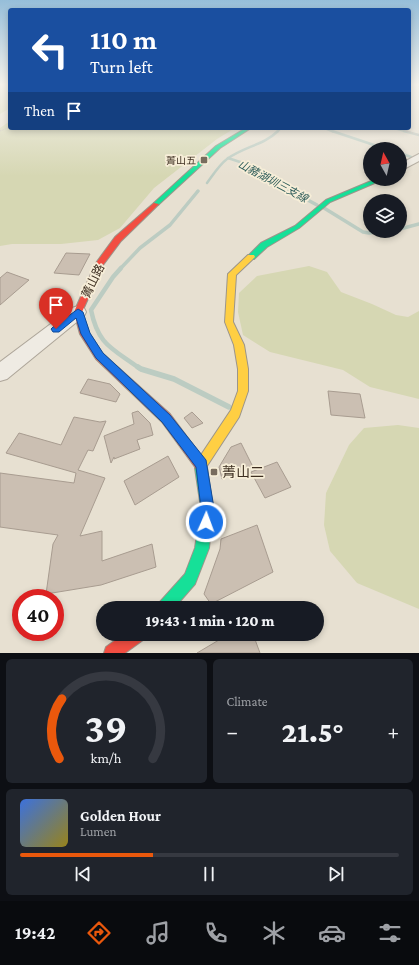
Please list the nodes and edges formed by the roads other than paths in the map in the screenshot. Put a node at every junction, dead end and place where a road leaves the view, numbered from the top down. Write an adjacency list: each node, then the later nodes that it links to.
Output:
1 (246, 130): 5 (street, 菁山路)
2 (419, 158): 3 (street)
3 (407, 164)
4 (365, 186): 7 (street)
5 (78, 312): 6 (street); 7 (street, 菁山路)
6 (0, 373)
7 (201, 465): 8 (street, 菁山路)
8 (170, 601)
9 (128, 641): 10 (street)
10 (112, 653)

